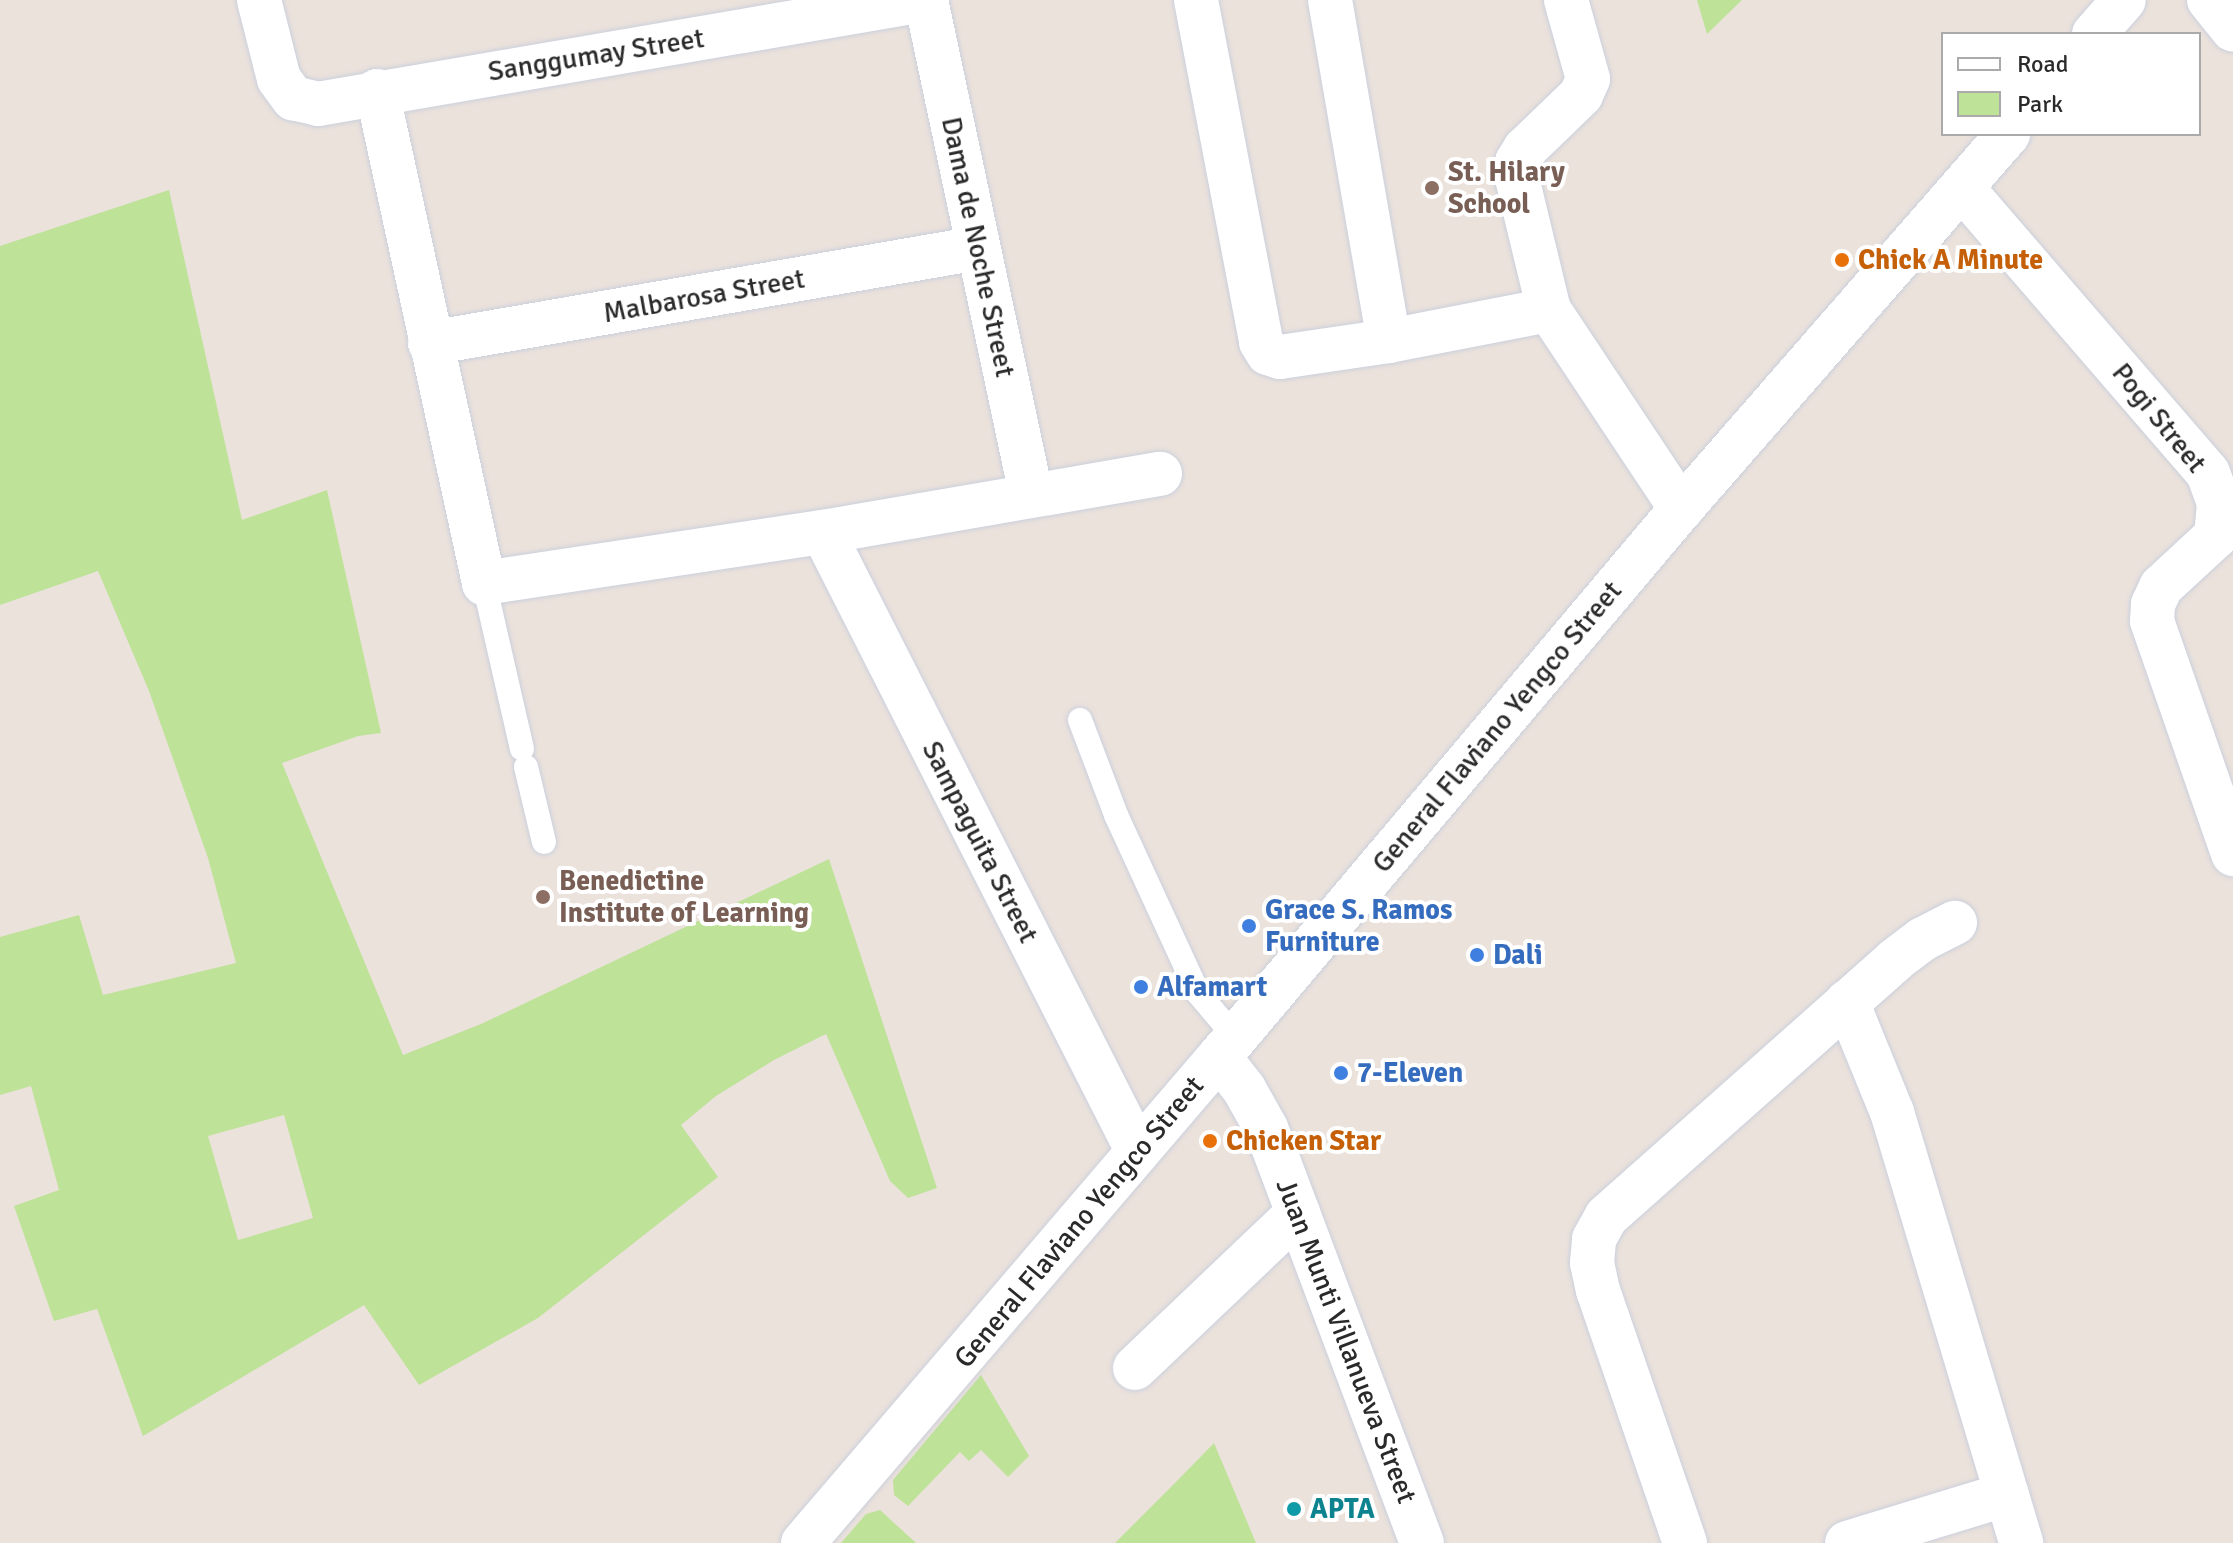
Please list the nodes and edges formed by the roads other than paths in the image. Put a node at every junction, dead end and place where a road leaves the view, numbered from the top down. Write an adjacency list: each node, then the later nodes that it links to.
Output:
1 (259, 0): 10 (street, Sanggumay Street)
2 (924, 0): 10 (street, Sanggumay Street); 13 (street, Dama de Noche Street)
3 (1196, 0): 15 (street)
4 (1330, 0): 15 (street)
5 (1566, 0): 14 (street)
6 (2124, 0): 9 (street)
7 (2209, 0): 8 (street)
8 (2233, 30)
9 (2096, 32)
10 (377, 91): 16 (street)
11 (2006, 136): 12 (street, General Flaviano Yengco Street)
12 (1962, 188): 19 (street, General Flaviano Yengco Street); 24 (street, Pogi Street)
13 (978, 248): 16 (street, Malbarosa Street); 18 (street, Dama de Noche Street)
14 (1549, 310): 15 (street); 19 (street)
15 (1389, 341)
16 (430, 343): 21 (street)
17 (1160, 474): 18 (street)
18 (1031, 494): 20 (street)
19 (1681, 509): 27 (street, General Flaviano Yengco Street)
20 (823, 532): 21 (street); 28 (street, Sampaguita Street)
21 (484, 583): 23 (lane)
22 (1080, 720): 27 (lane)
23 (544, 842)
24 (2233, 854)
25 (1955, 923): 26 (street)
26 (1847, 1002): 31 (street); 34 (street)
27 (1228, 1048): 28 (street, General Flaviano Yengco Street); 29 (street, Juan Munti Villanueva Street)
28 (1138, 1152): 32 (street, General Flaviano Yengco Street)
29 (1298, 1213): 30 (street); 33 (street, Juan Munti Villanueva Street)
30 (1135, 1368)
31 (2007, 1494): 35 (street); 36 (street)
32 (803, 1543)
33 (1422, 1543)
34 (1685, 1543)
35 (1847, 1543)
36 (2021, 1543)

